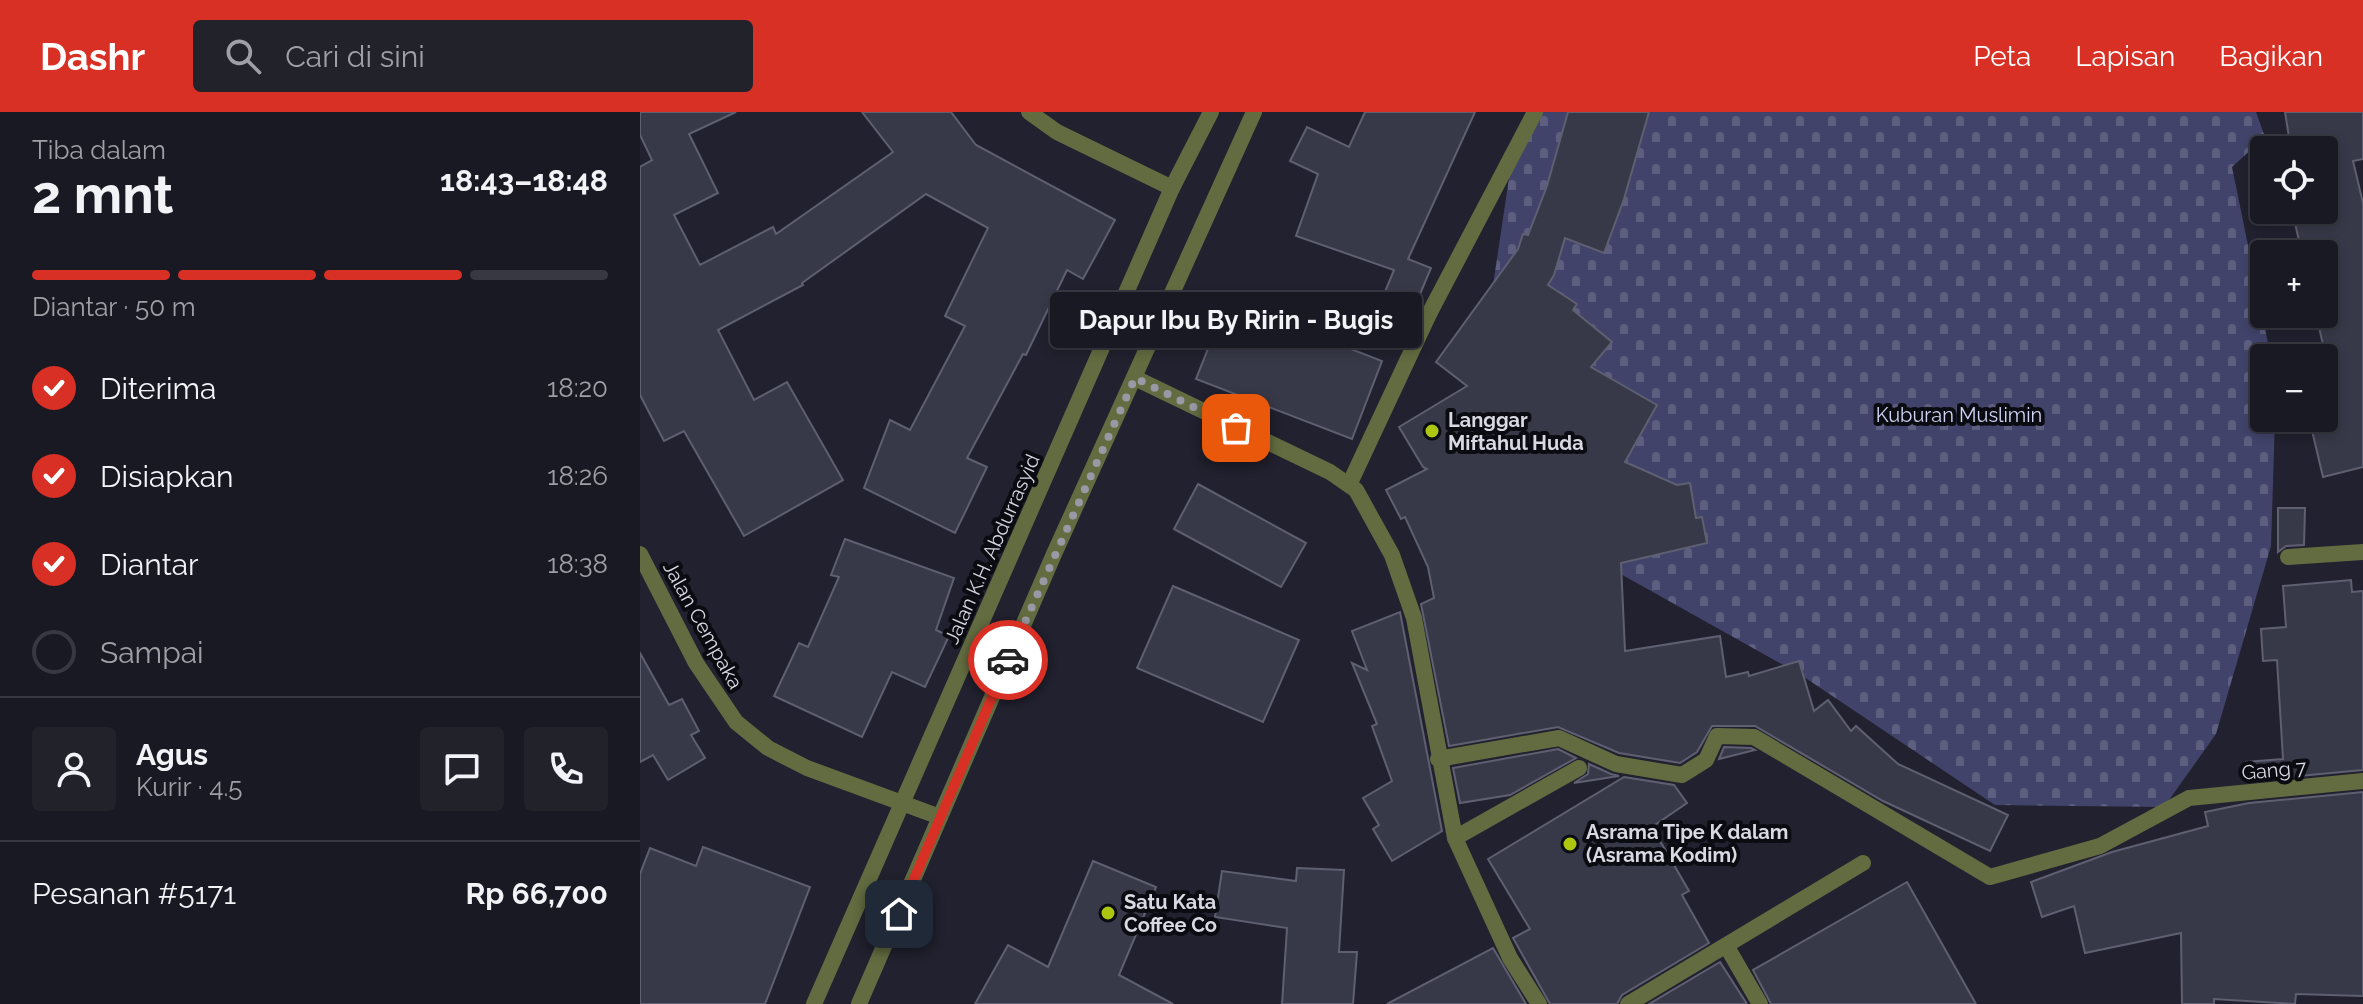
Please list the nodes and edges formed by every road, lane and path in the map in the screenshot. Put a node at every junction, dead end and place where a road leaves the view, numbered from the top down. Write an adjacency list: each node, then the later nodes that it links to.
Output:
1 (1029, 112): 5 (street)
2 (1211, 112): 5 (street, Jalan K.H. Abdurrasyid)
3 (1254, 112): 6 (street)
4 (1535, 112): 7 (street)
5 (1172, 188): 14 (street, Jalan K.H. Abdurrasyid)
6 (1135, 378): 7 (street); 15 (street)
7 (1349, 485): 11 (street)
8 (2363, 552): 10 (street)
9 (640, 554): 14 (street, Jalan Cempaka)
10 (2288, 557)
11 (1439, 765): 13 (street, Gang 7); 16 (street)
12 (1579, 768): 16 (street)
13 (2363, 781)
14 (900, 803): 15 (street, Jalan Cempaka); 19 (street, Jalan K.H. Abdurrasyid)
15 (940, 817): 20 (street)
16 (1455, 838): 21 (street)
17 (1863, 863): 18 (street)
18 (1727, 947): 22 (street); 23 (street)
19 (814, 1004)
20 (859, 1004)
21 (1539, 1004)
22 (1628, 1004)
23 (1760, 1004)

